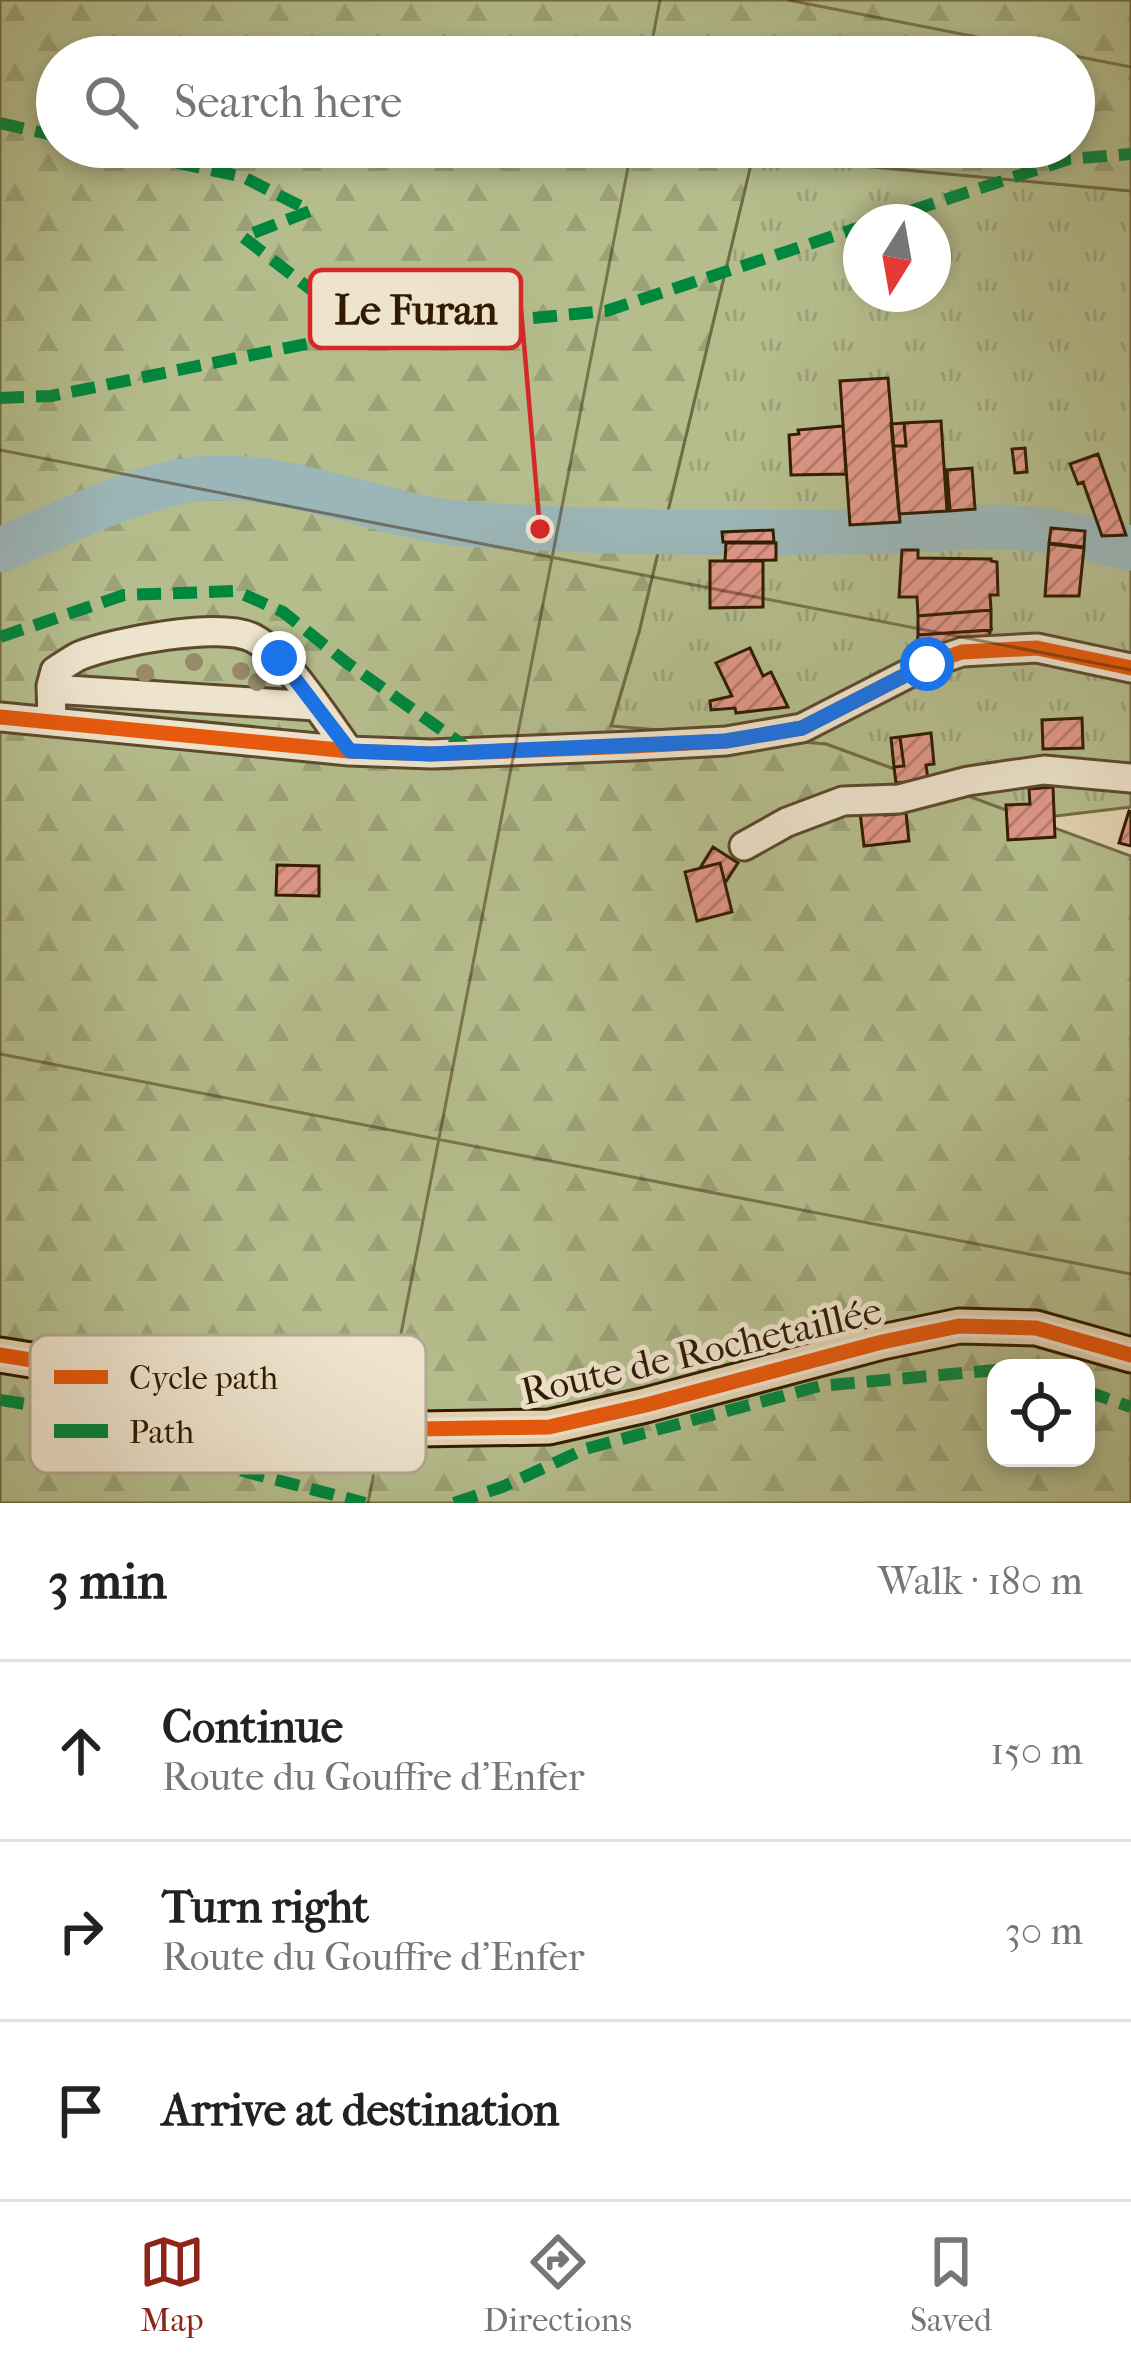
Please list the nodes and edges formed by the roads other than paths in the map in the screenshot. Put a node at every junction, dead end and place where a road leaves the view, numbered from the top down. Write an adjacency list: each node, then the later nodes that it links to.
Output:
1 (1131, 668): 6 (street)
2 (52, 689): 3 (street); 3 (street); 5 (street)
3 (315, 706): 6 (street)
4 (0, 718): 5 (street)
5 (52, 721): 6 (street)
6 (350, 751)
7 (1131, 778): 8 (street)
8 (744, 846)
9 (0, 1355): 11 (main road, Route de Rochetaillée)
10 (1131, 1355): 12 (main road, Route de Rochetaillée)
11 (30, 1360)
12 (426, 1429)

